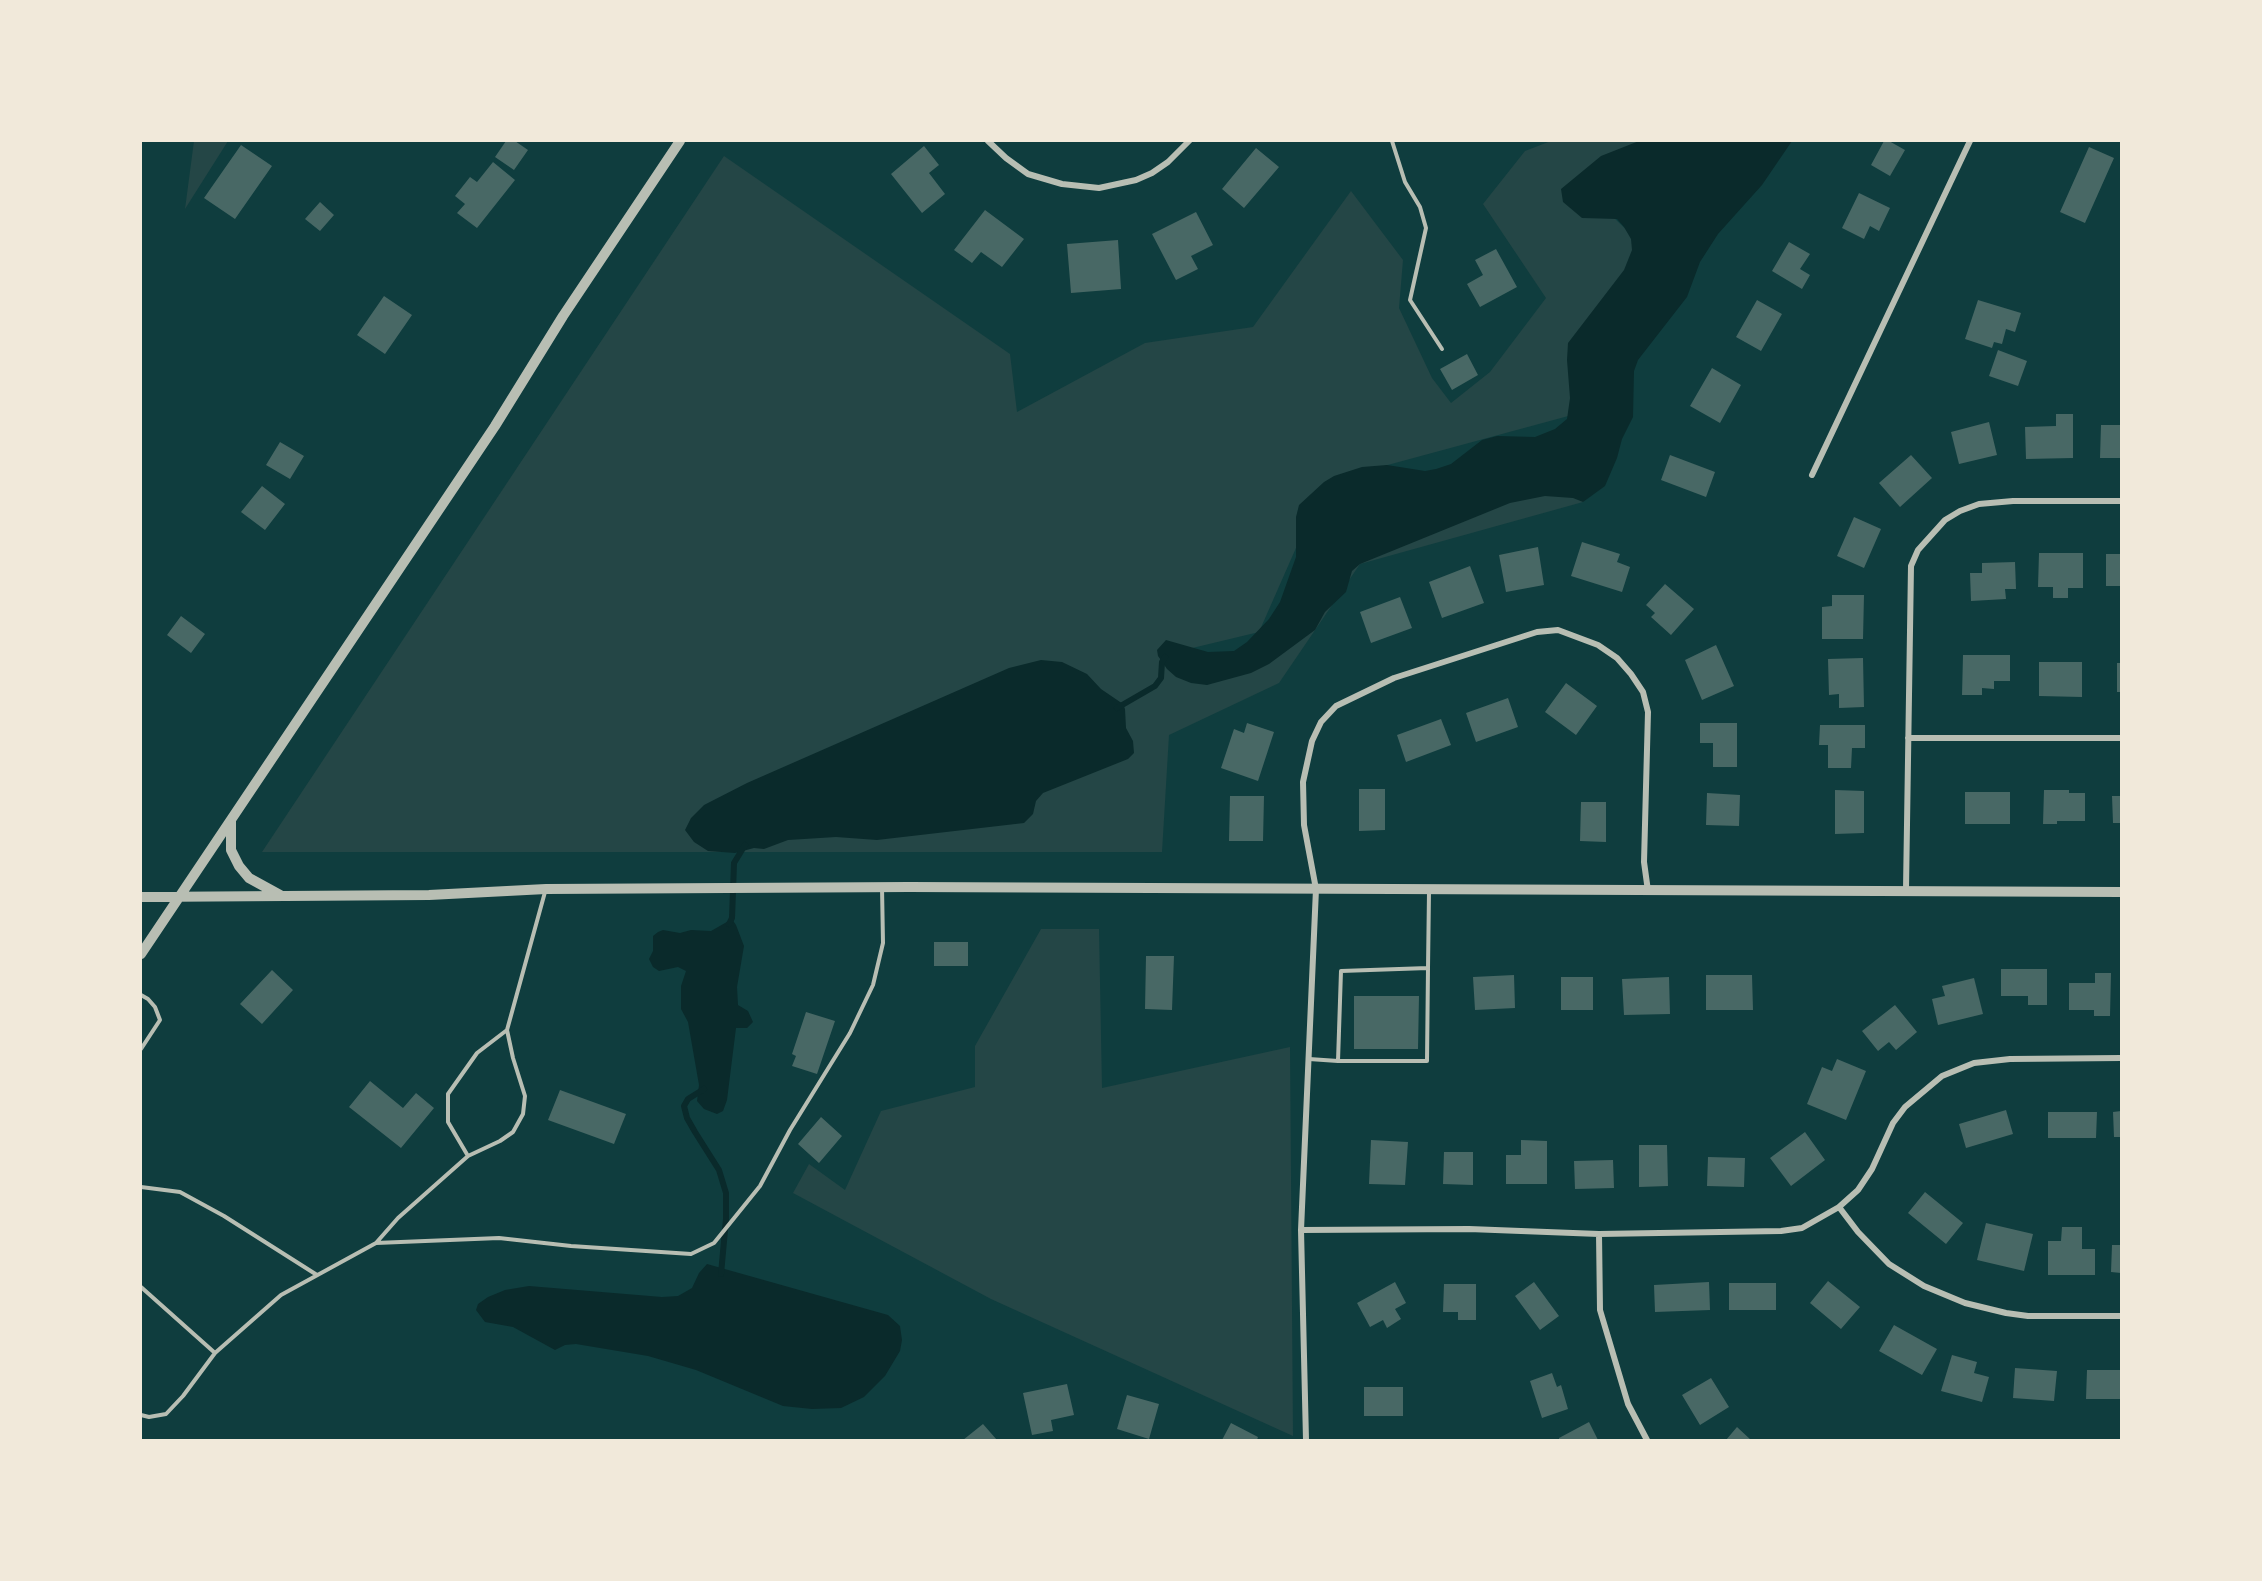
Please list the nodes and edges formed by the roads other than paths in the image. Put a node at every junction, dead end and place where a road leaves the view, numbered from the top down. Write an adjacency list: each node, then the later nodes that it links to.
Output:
1 (680, 141): 11 (street)
2 (988, 141): 3 (street)
3 (1189, 141)
4 (1392, 141): 6 (lane)
5 (1970, 141): 7 (street)
6 (1442, 349)
7 (1812, 475)
8 (2121, 501): 9 (street)
9 (1908, 738): 10 (street); 16 (street)
10 (2121, 738)
11 (231, 820): 19 (street); 21 (street)
12 (882, 887): 13 (street); 14 (street); 35 (lane)
13 (546, 888): 19 (street); 25 (lane)
14 (1316, 889): 15 (street); 17 (street); 28 (street)
15 (1429, 890): 17 (street); 23 (lane)
16 (1906, 890): 17 (street); 18 (street)
17 (1648, 891)
18 (2121, 892)
19 (282, 896): 21 (street)
20 (141, 897): 21 (street)
21 (179, 897): 22 (street)
22 (141, 954)
23 (1428, 969): 29 (lane); 29 (lane)
24 (141, 995): 26 (lane)
25 (507, 1030): 30 (lane); 30 (lane)
26 (141, 1049)
27 (2121, 1058): 32 (street)
28 (1309, 1059): 29 (lane); 33 (street)
29 (1338, 1061)
30 (468, 1156): 35 (lane)
31 (141, 1187): 36 (lane)
32 (1839, 1207): 34 (street); 38 (street)
33 (1301, 1230): 34 (street); 41 (street)
34 (1599, 1234): 42 (street)
35 (376, 1243): 36 (lane)
36 (317, 1275): 39 (lane)
37 (141, 1287): 39 (lane)
38 (2121, 1316)
39 (215, 1353): 40 (lane)
40 (141, 1415)
41 (1306, 1440)
42 (1647, 1440)

